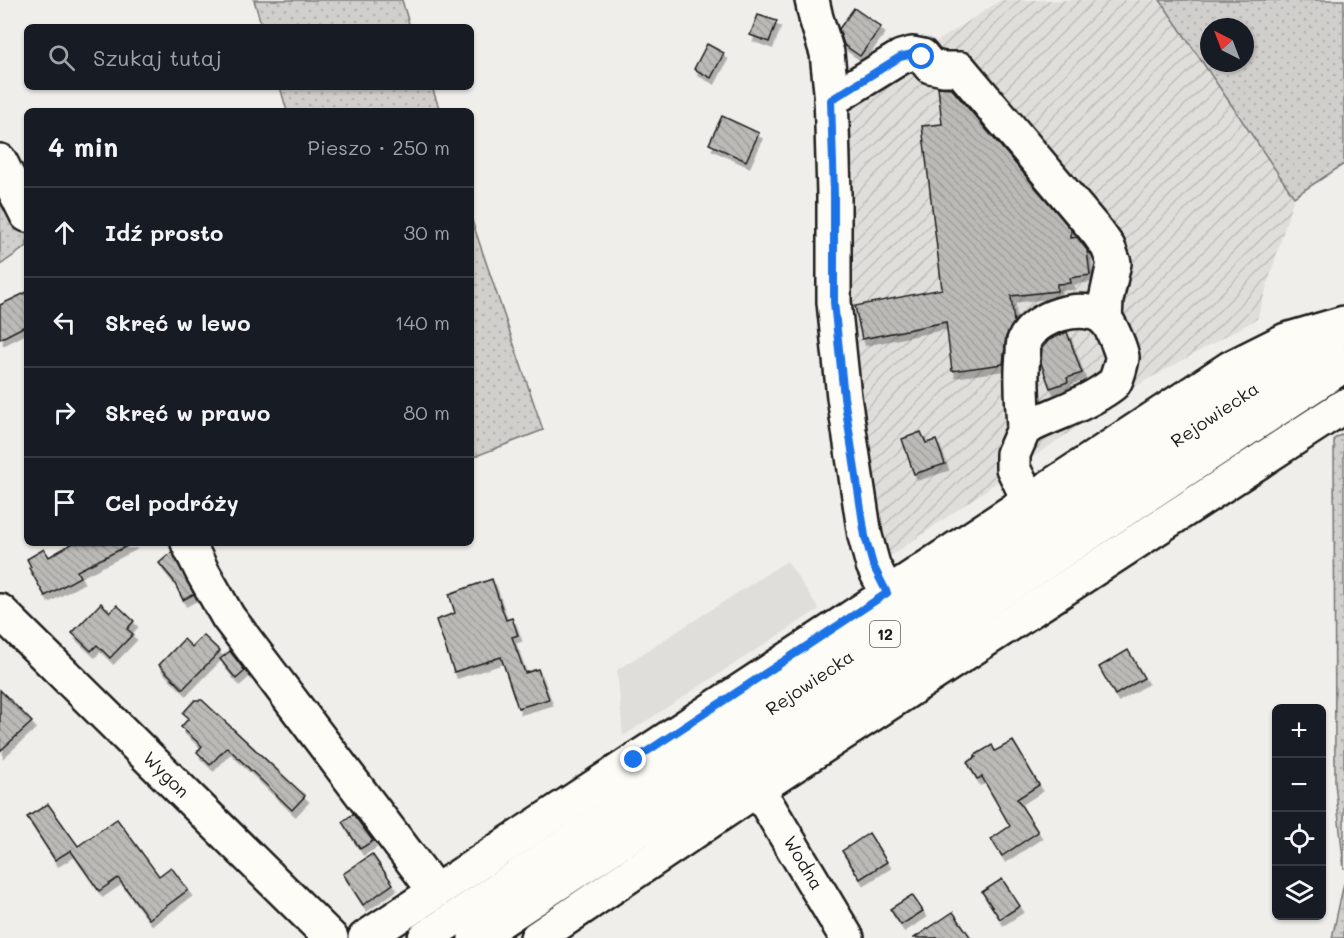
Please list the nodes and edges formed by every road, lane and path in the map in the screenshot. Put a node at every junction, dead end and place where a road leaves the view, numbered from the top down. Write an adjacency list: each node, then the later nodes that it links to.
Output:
1 (812, 0): 2 (main road)
2 (831, 100): 5 (main road); 15 (main road)
3 (0, 161): 4 (main road)
4 (24, 209)
5 (1105, 320): 10 (main road); 10 (main road)
6 (1344, 323): 11 (main road)
7 (1344, 329): 21 (main road, Rejowiecka / 12)
8 (1344, 364): 12 (main road, Rejowiecka / 12)
9 (1344, 406): 14 (main road)
10 (1024, 429): 11 (main road)
11 (1029, 501): 15 (main road)
12 (1094, 529): 14 (main road); 22 (main road, Rejowiecka / 12)
13 (190, 546): 18 (main road)
14 (1113, 557): 17 (main road)
15 (887, 593): 18 (main road)
16 (0, 611): 19 (main road, Wygon)
17 (756, 790): 23 (main road); 24 (main road, Wodna)
18 (435, 891): 20 (main road)
19 (331, 938)
20 (365, 938)
21 (425, 938)
22 (475, 938)
23 (537, 938)
24 (847, 938)

